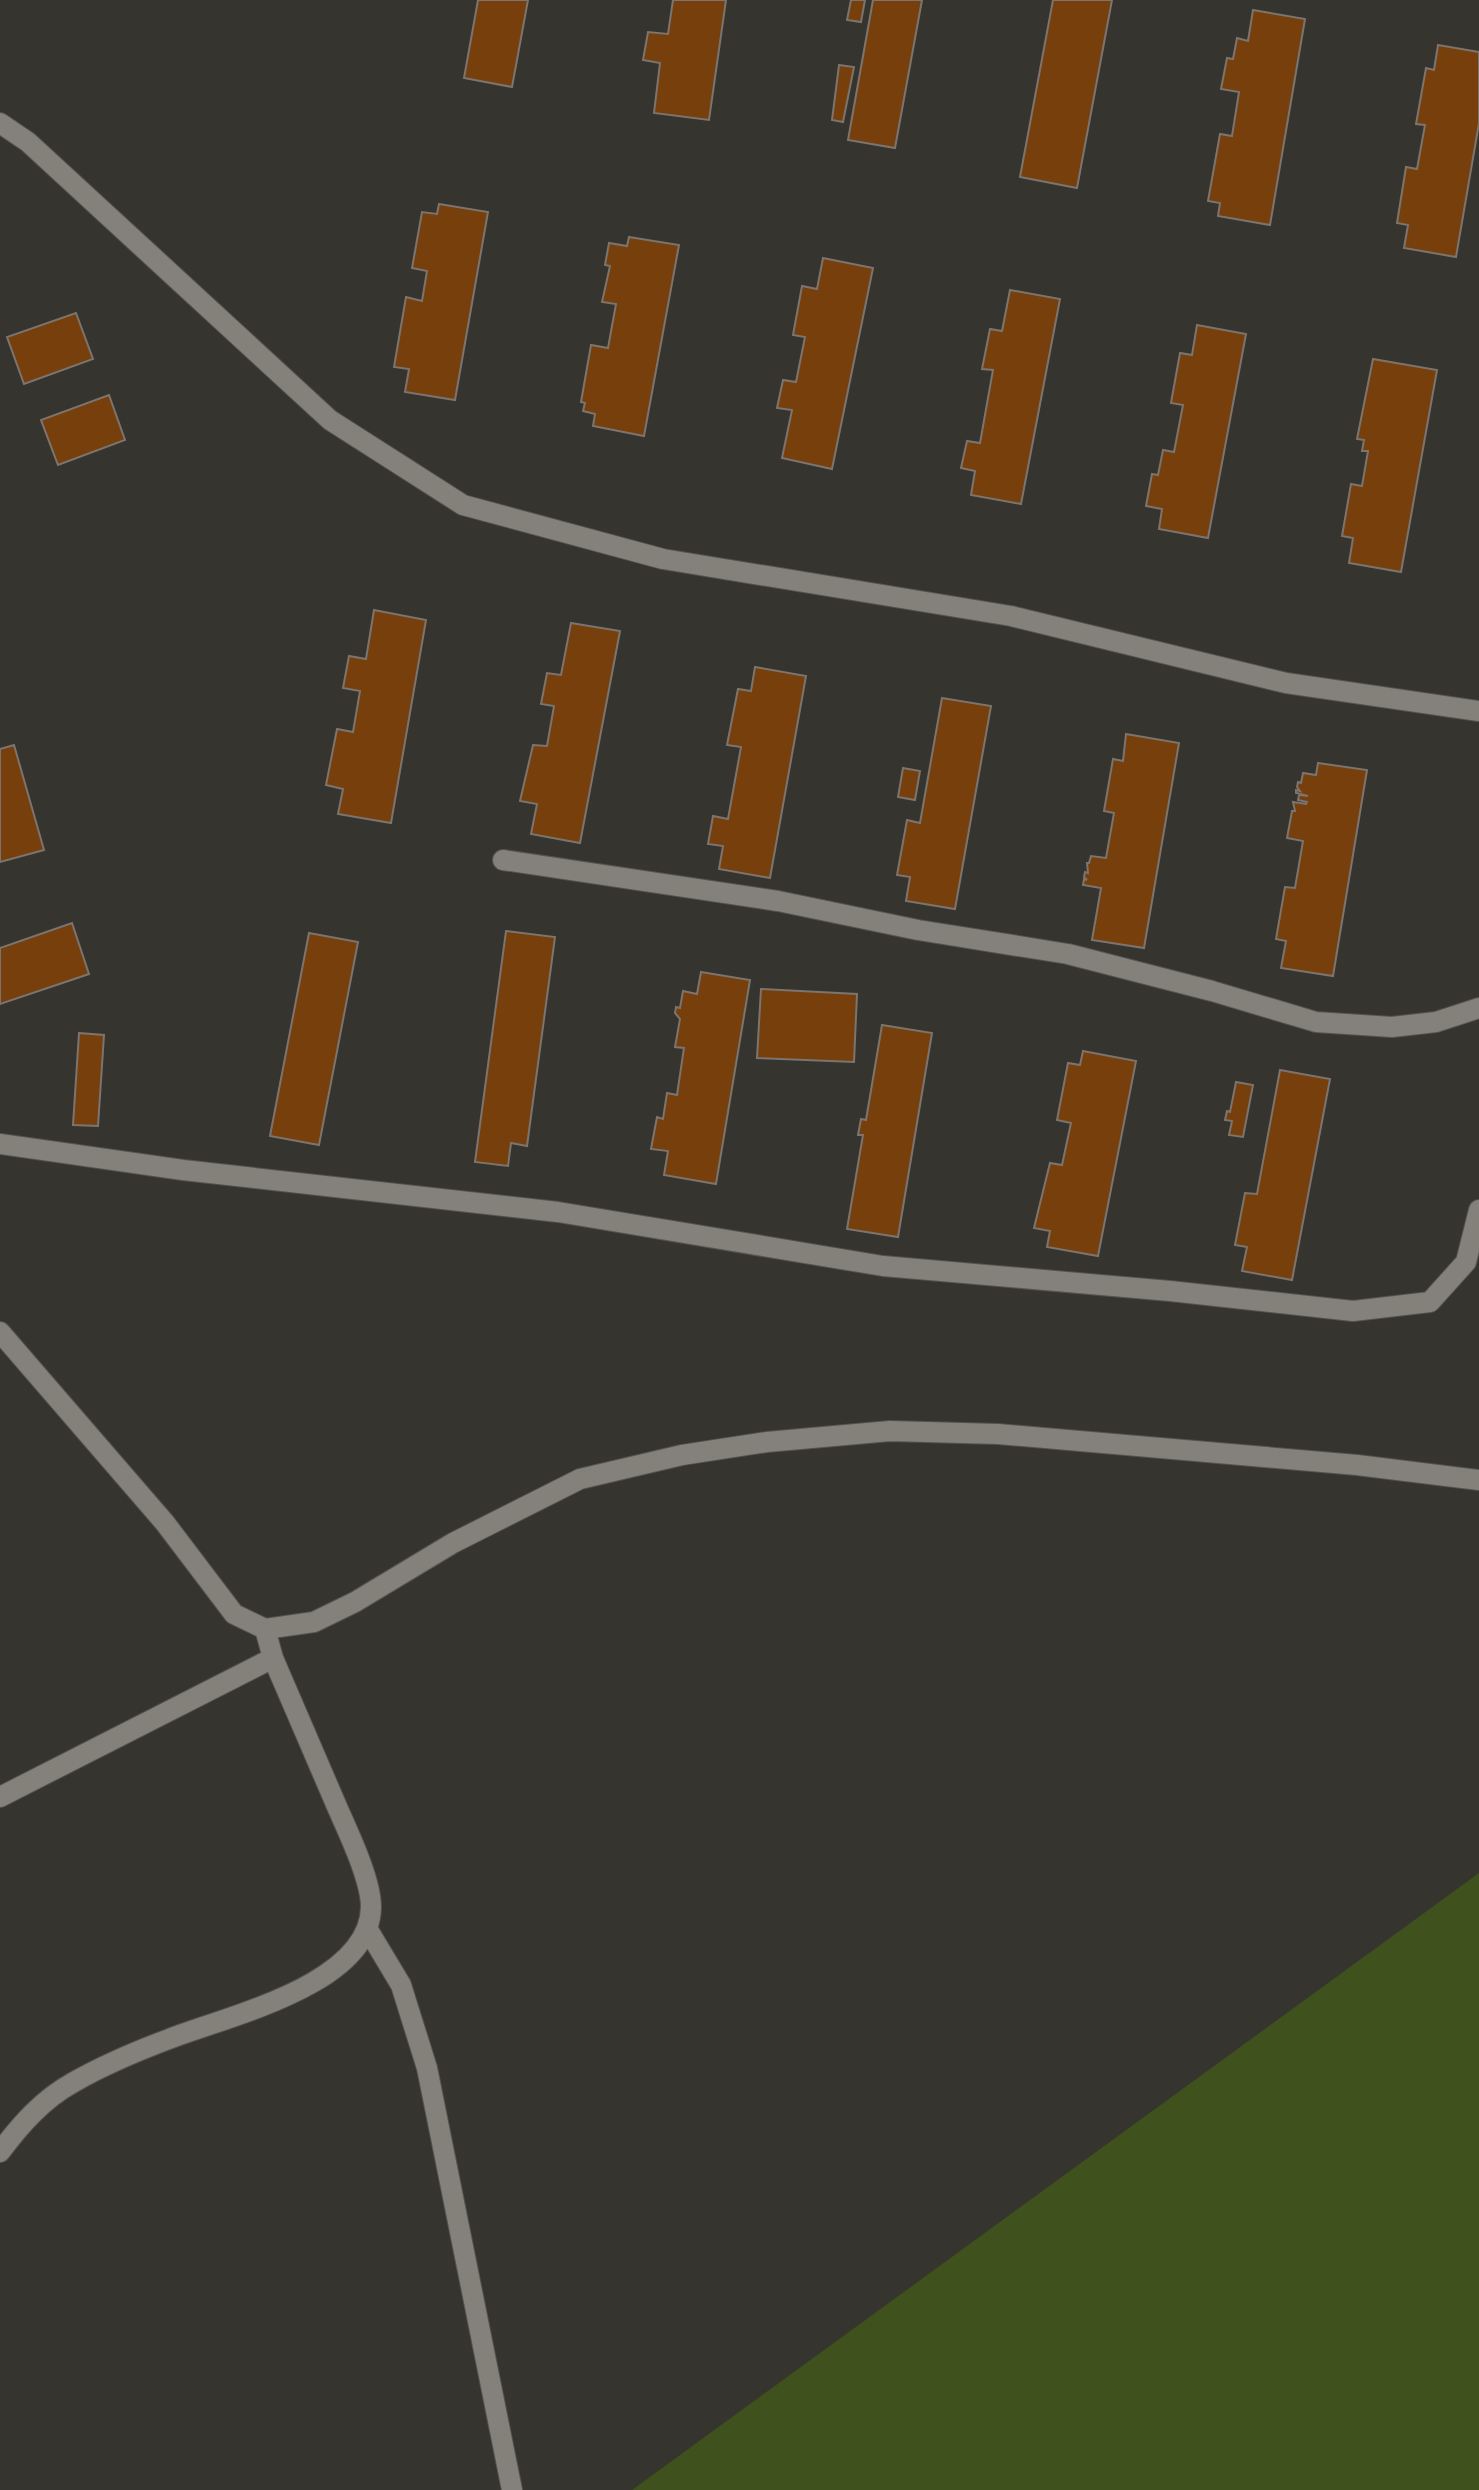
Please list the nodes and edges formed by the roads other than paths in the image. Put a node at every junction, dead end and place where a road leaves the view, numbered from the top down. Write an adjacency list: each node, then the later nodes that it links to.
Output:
1 (0, 123): 2 (lane)
2 (1479, 711)
3 (503, 860): 4 (lane)
4 (1479, 1008)
5 (0, 1144): 6 (lane)
6 (1479, 1210)
7 (0, 1332): 9 (lane)
8 (1479, 1480): 9 (lane)
9 (265, 1629): 10 (lane)
10 (273, 1658): 11 (lane); 12 (lane)
11 (0, 1797)
12 (368, 1930): 13 (lane); 14 (lane)
13 (0, 2152)
14 (512, 2490)

